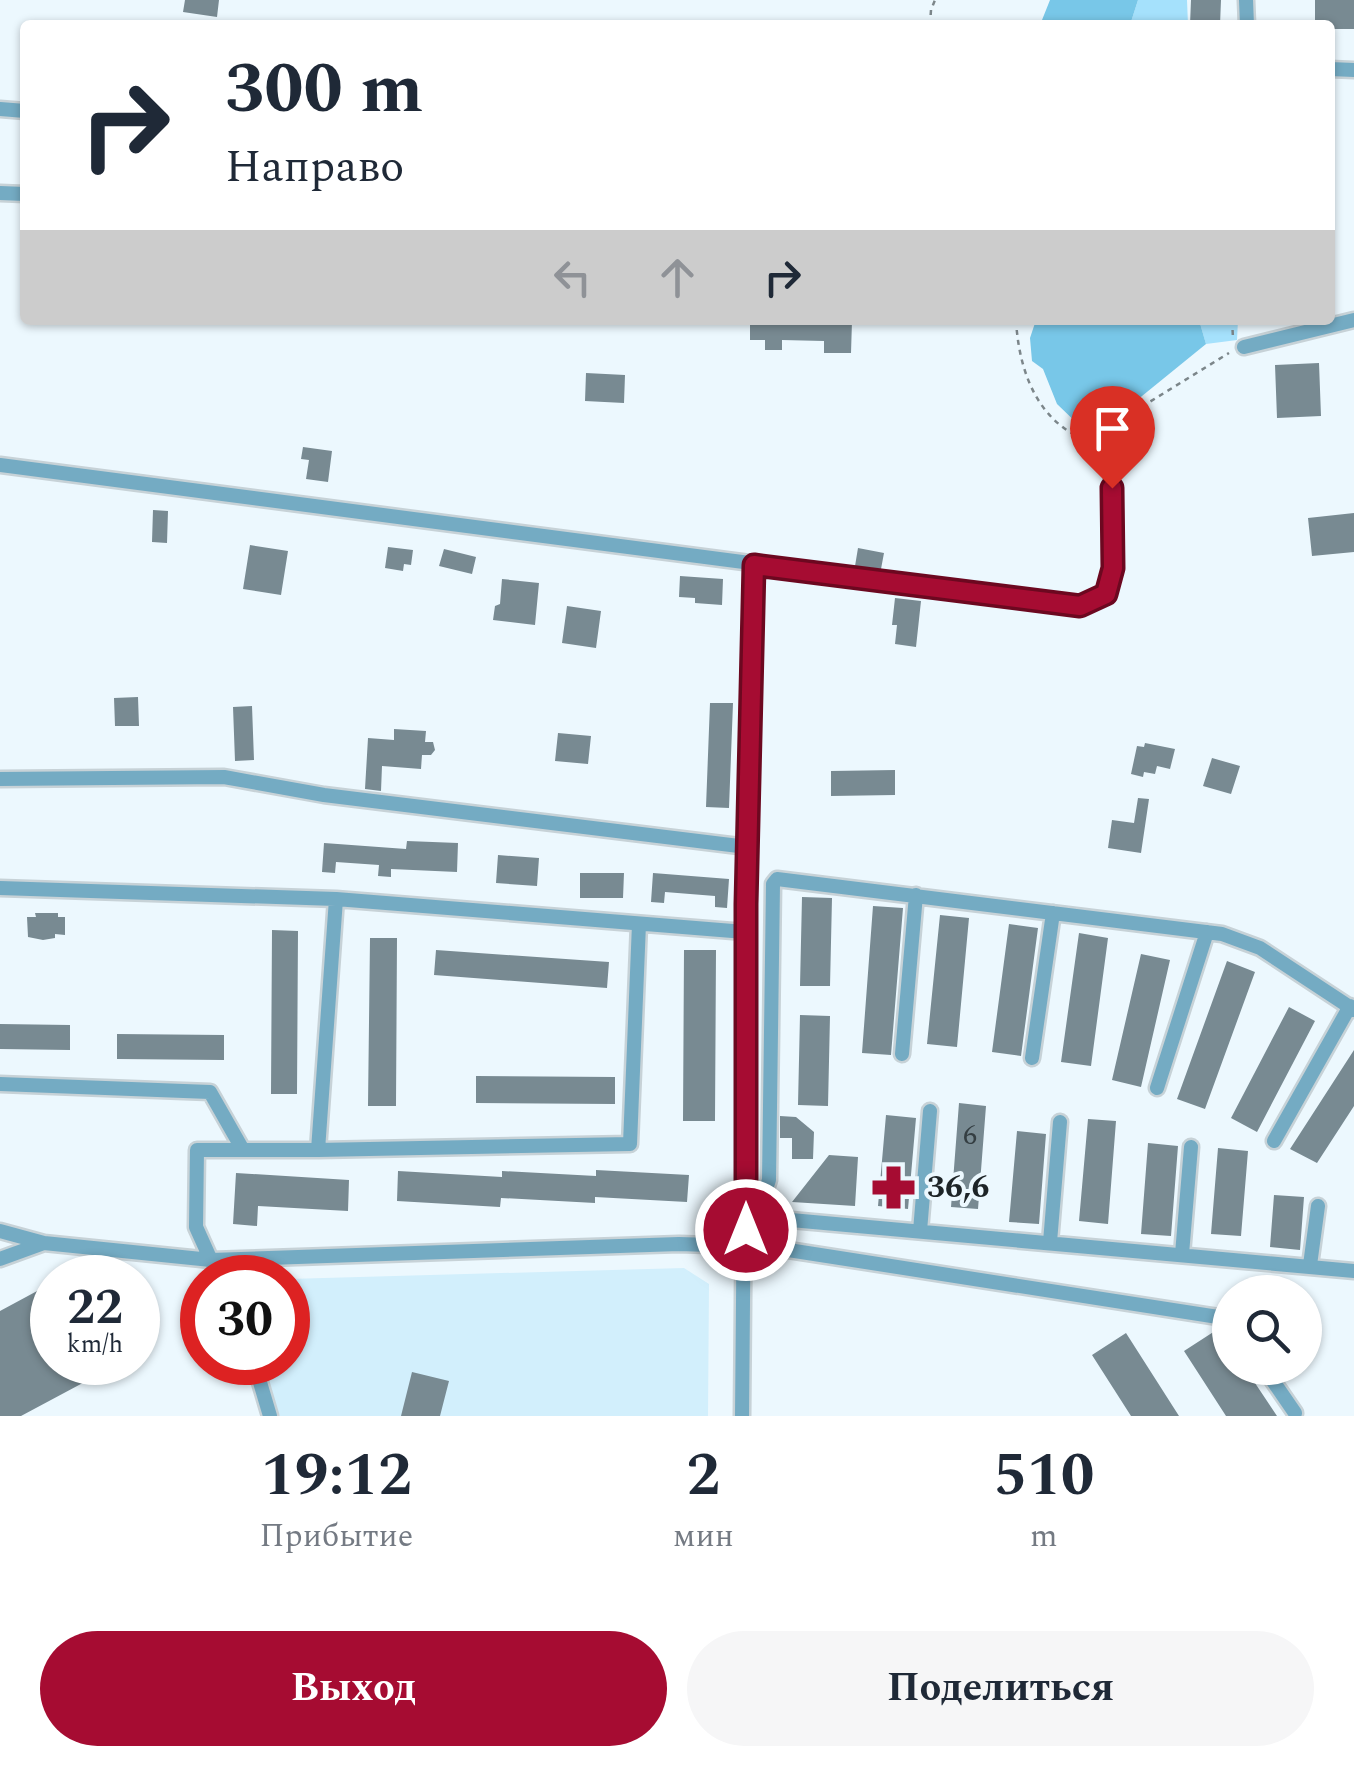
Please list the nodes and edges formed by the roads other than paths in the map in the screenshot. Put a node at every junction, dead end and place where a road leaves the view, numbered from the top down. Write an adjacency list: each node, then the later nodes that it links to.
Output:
1 (1334, 325): 2 (street)
2 (1238, 349)
3 (1112, 449): 5 (street)
4 (0, 465): 5 (street)
5 (754, 565): 7 (street)
6 (0, 780): 7 (street)
7 (746, 848): 13 (street)
8 (0, 888): 10 (street)
9 (916, 895): 11 (street); 16 (street); 27 (street)
10 (336, 899): 12 (street); 25 (street)
11 (1053, 913): 14 (street); 17 (street)
12 (639, 924): 13 (street); 25 (street)
13 (746, 932): 29 (street)
14 (1207, 932): 15 (street); 19 (street)
15 (1352, 1008): 22 (street)
16 (902, 1054)
17 (1032, 1058)
18 (0, 1084): 24 (street)
19 (1157, 1088)
20 (930, 1111): 31 (street)
21 (1060, 1122): 32 (street)
22 (1274, 1142)
23 (1191, 1146): 35 (street)
24 (243, 1150): 25 (street); 36 (street)
25 (318, 1150)
26 (1318, 1206): 40 (street)
27 (760, 1208): 28 (street); 29 (street)
28 (772, 1221): 29 (street); 31 (street)
29 (749, 1230): 34 (street)
30 (0, 1231): 33 (street)
31 (920, 1231): 32 (street)
32 (1050, 1242): 35 (street)
33 (44, 1243): 37 (street); 39 (street)
34 (745, 1248): 38 (street); 42 (street); 47 (street)
35 (1182, 1254): 40 (street)
36 (209, 1255)
37 (180, 1257)
38 (310, 1257)
39 (0, 1259)
40 (1310, 1265): 41 (street)
41 (1354, 1271)
42 (1212, 1316)
43 (261, 1385): 46 (street)
44 (1275, 1385): 45 (street)
45 (1295, 1414)
46 (270, 1416)
47 (742, 1416)

